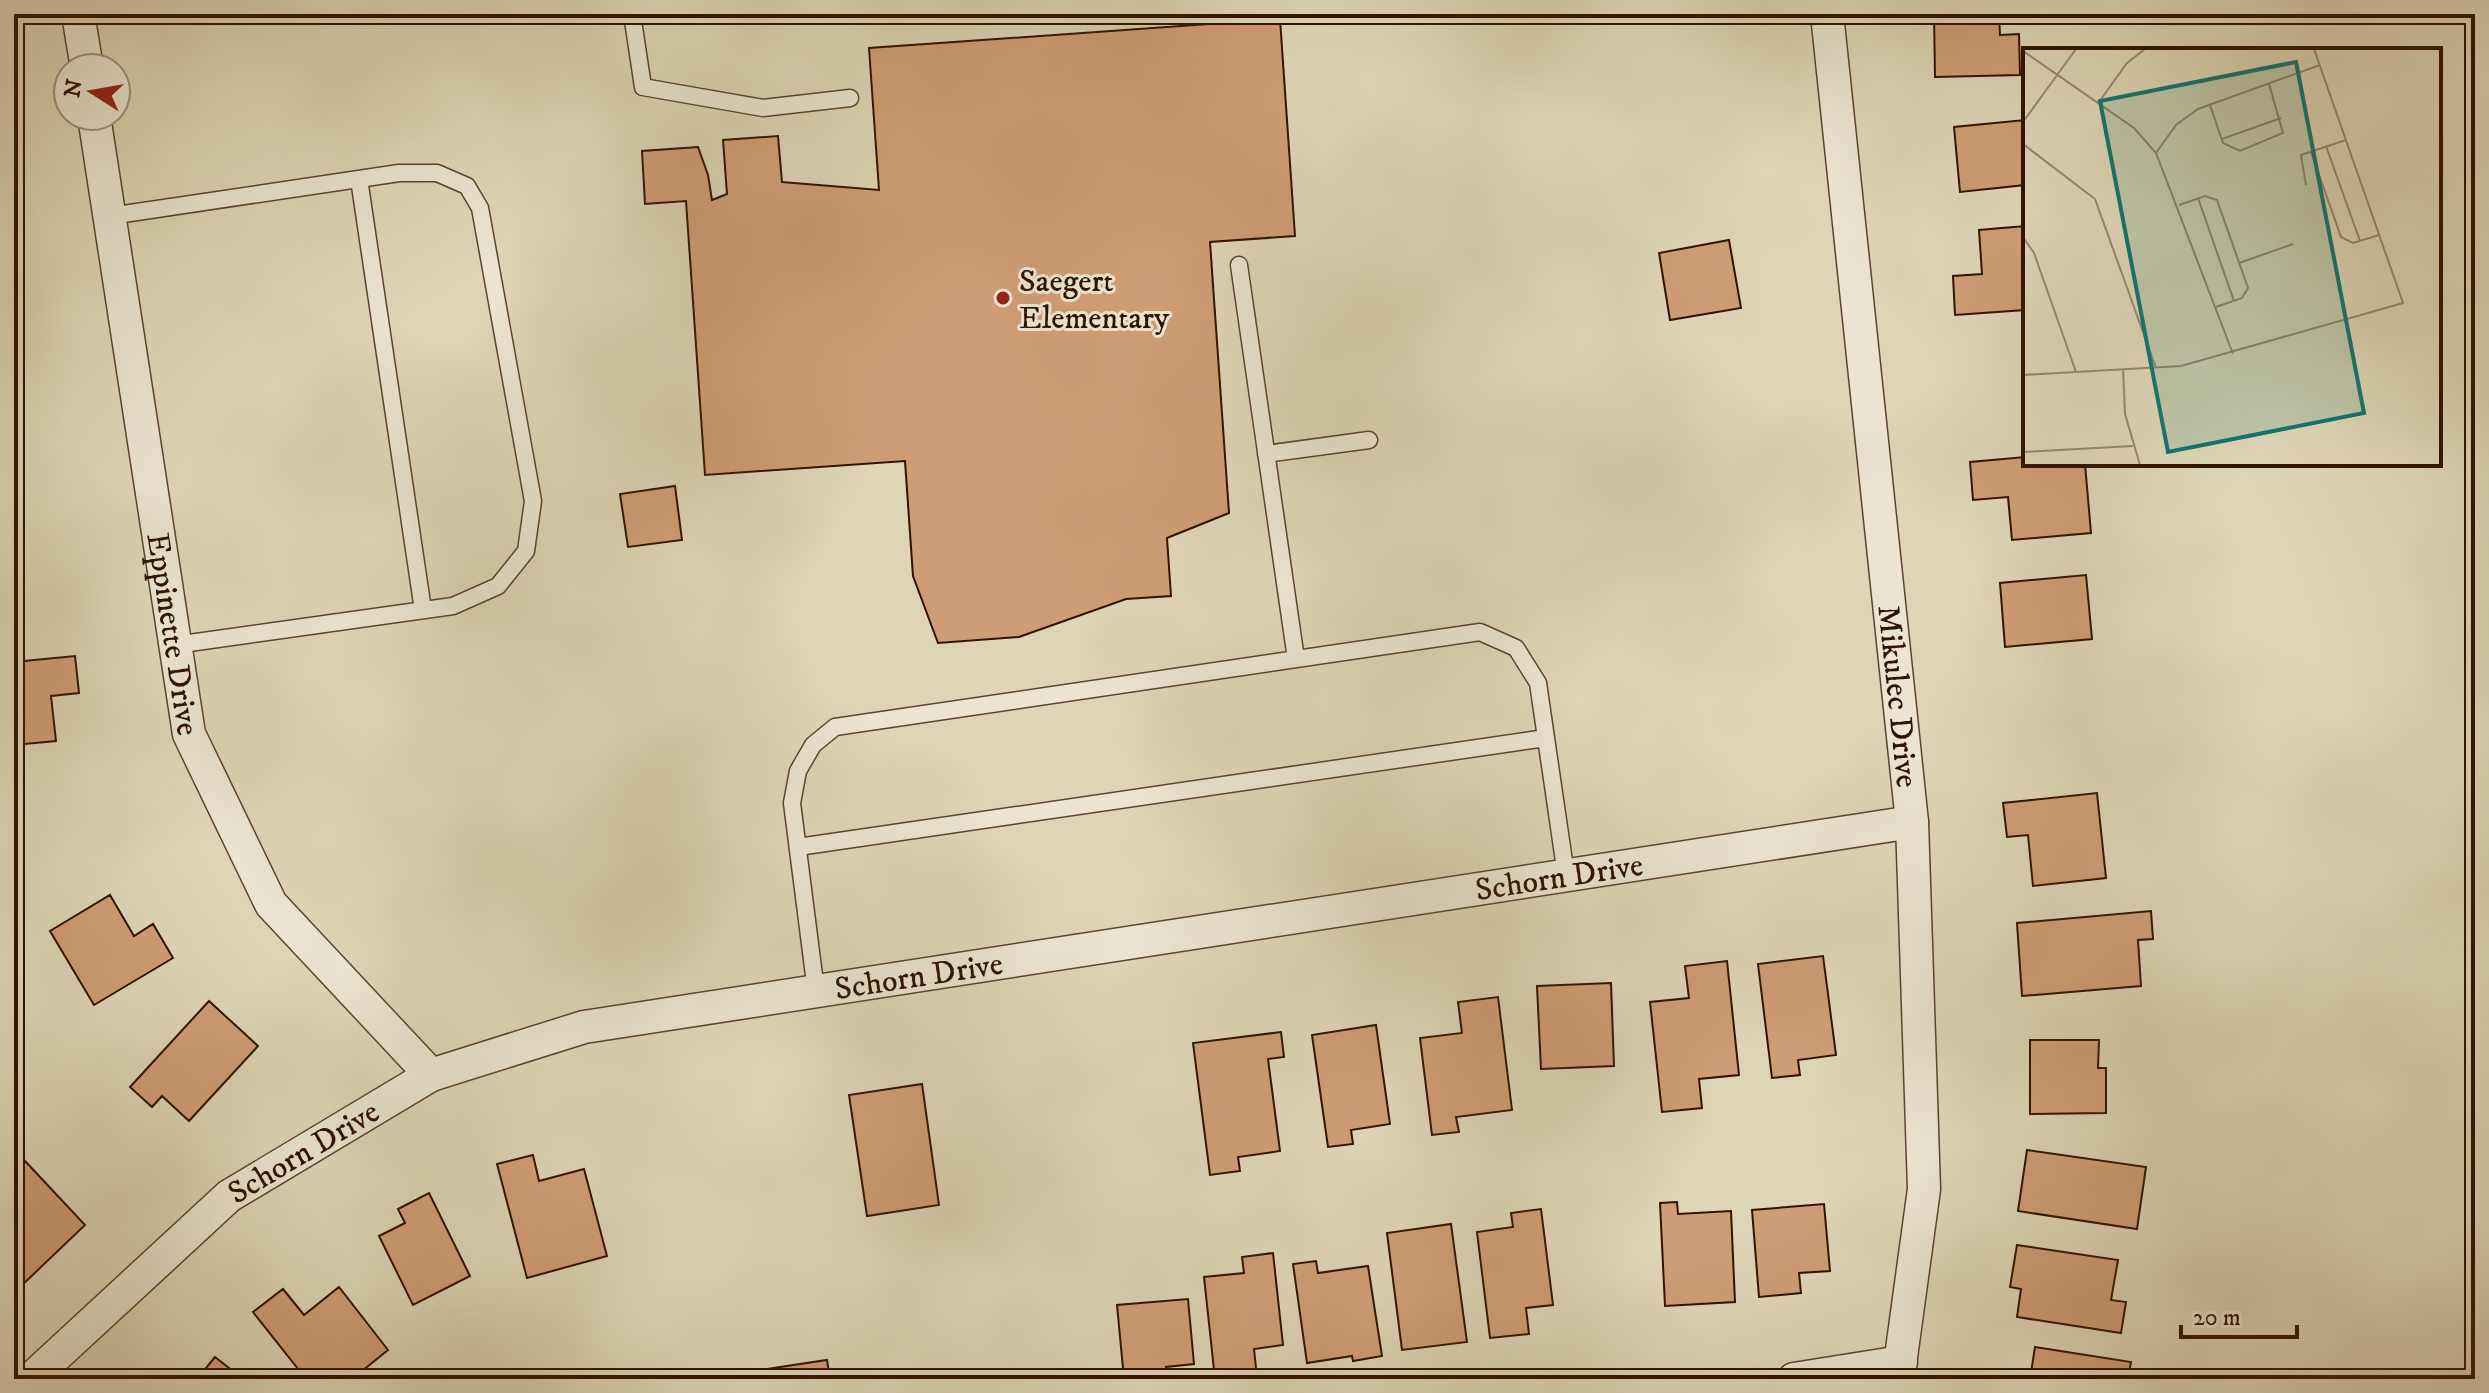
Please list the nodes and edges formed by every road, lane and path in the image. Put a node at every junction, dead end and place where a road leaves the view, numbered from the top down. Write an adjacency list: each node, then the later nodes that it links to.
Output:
1 (78, 14): 5 (street)
2 (632, 14): 3 (lane); 6 (lane)
3 (638, 14)
4 (1827, 14): 17 (street, Mikulec Drive)
5 (84, 52)
6 (850, 98)
7 (97, 132): 9 (street, Eppinette Drive)
8 (359, 179): 9 (lane); 13 (lane); 13 (lane)
9 (110, 216): 14 (street, Eppinette Drive)
10 (1239, 265): 12 (lane)
11 (1369, 440): 12 (lane)
12 (1266, 454): 15 (lane)
13 (423, 610): 14 (lane)
14 (175, 645): 21 (street, Eppinette Drive)
15 (1296, 659): 16 (lane); 18 (lane)
16 (1546, 738): 18 (lane); 19 (lane)
17 (1912, 822): 19 (street, Schorn Drive); 22 (street, Mikulec Drive)
18 (798, 847): 20 (lane)
19 (1566, 875): 20 (street, Schorn Drive)
20 (816, 991): 21 (street, Schorn Drive)
21 (431, 1075): 23 (street, Schorn Drive)
22 (1899, 1371): 24 (street)
23 (31, 1379)
24 (1794, 1379)

